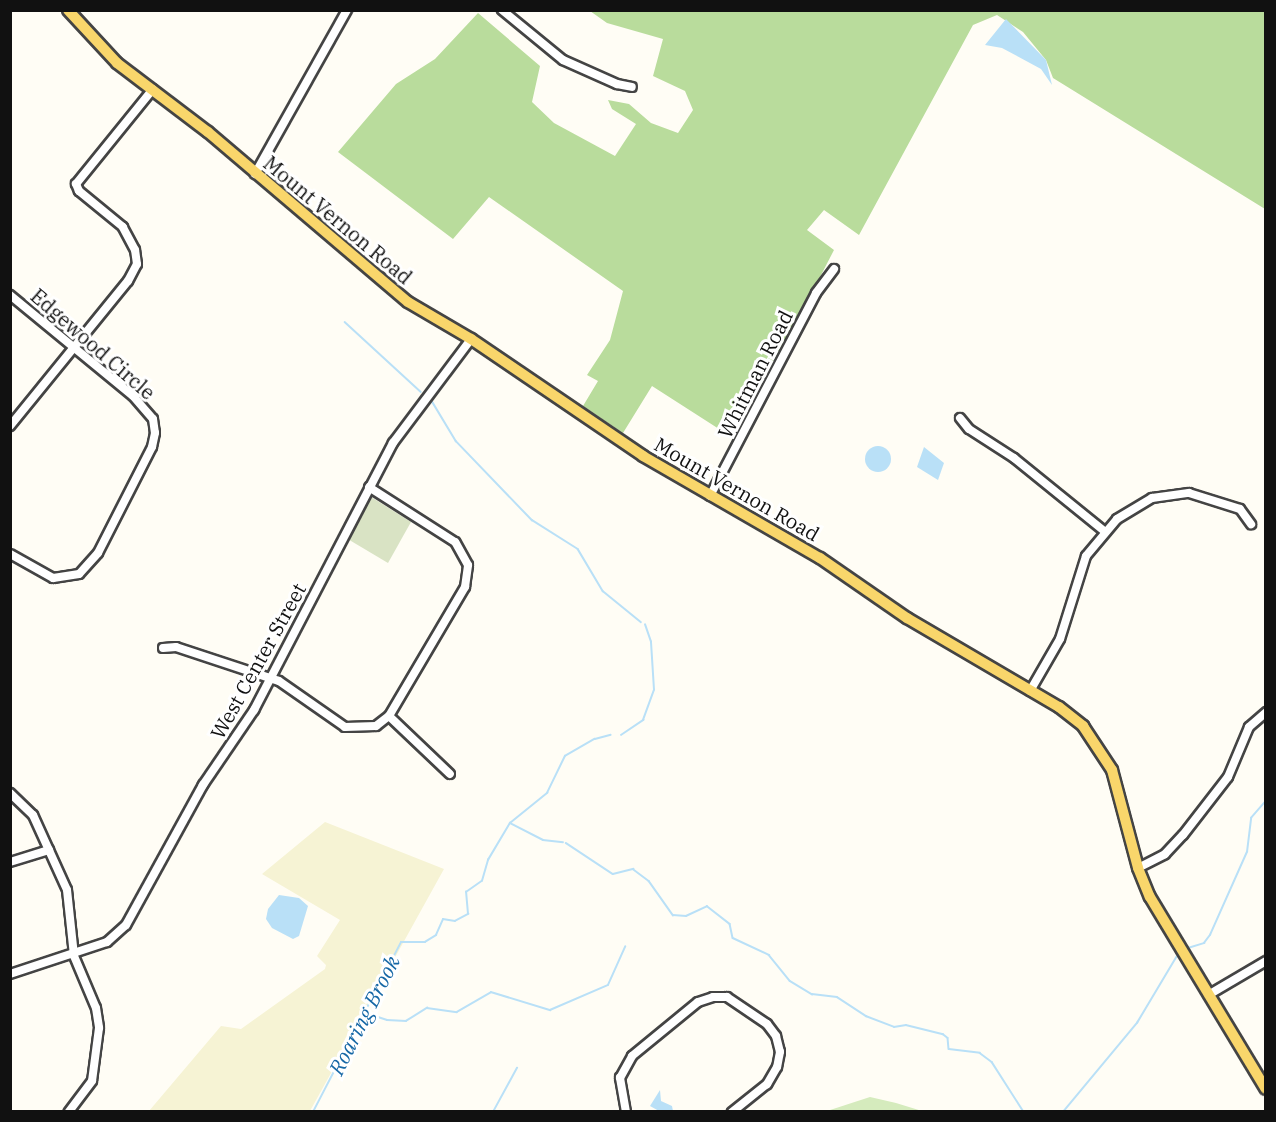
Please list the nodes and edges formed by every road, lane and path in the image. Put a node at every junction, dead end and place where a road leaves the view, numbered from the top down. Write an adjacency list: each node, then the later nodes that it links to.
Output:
1 (68, 10): 5 (main road, Mount Vernon Road)
2 (347, 10): 6 (street)
3 (502, 10): 4 (street)
4 (632, 87)
5 (153, 89): 6 (main road, Mount Vernon Road); 10 (street)
6 (255, 174): 9 (main road, Mount Vernon Road)
7 (834, 269): 14 (street, Whitman Road)
8 (10, 295): 10 (street, Edgewood Circle)
9 (471, 339): 13 (street, West Center Street); 14 (main road, Mount Vernon Road)
10 (74, 348): 12 (street); 17 (street, Edgewood Circle)
11 (960, 418): 16 (street)
12 (10, 426)
13 (369, 487): 19 (street, West Center Street); 22 (street)
14 (710, 496): 20 (main road, Mount Vernon Road)
15 (1251, 524): 16 (street)
16 (1104, 531): 20 (street)
17 (10, 554)
18 (163, 648): 19 (street)
19 (270, 679): 22 (street); 28 (street, West Center Street)
20 (1030, 691): 27 (main road, Mount Vernon Road)
21 (1266, 712): 27 (street)
22 (389, 716): 23 (street)
23 (450, 774)
24 (10, 793): 25 (street)
25 (50, 850): 26 (street); 28 (street)
26 (10, 862)
27 (1138, 868): 31 (main road, Mount Vernon Road)
28 (74, 956): 30 (street, West Center Street); 33 (street)
29 (1266, 961): 31 (street)
30 (10, 974)
31 (1210, 994): 32 (main road, Mount Vernon Road)
32 (1266, 1089)
33 (69, 1112)
34 (626, 1112): 35 (street)
35 (732, 1112)

